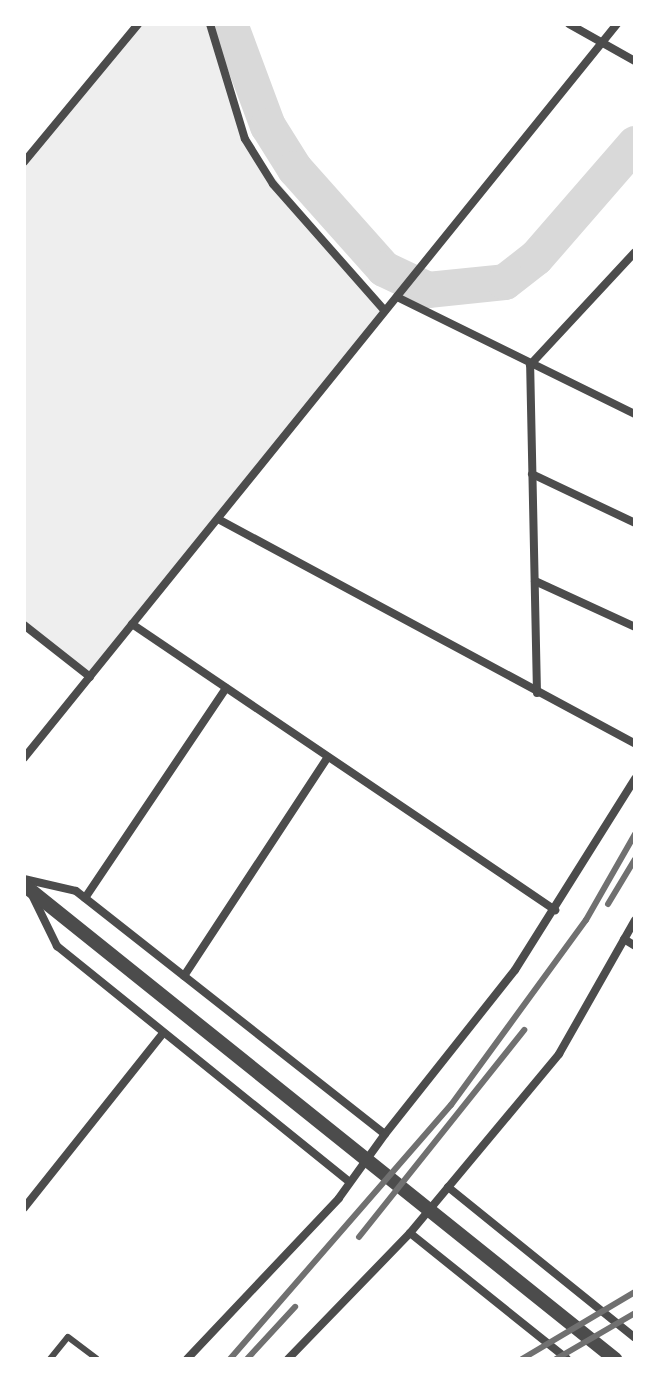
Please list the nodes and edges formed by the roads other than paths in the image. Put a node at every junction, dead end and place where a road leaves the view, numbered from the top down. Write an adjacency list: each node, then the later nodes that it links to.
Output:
1 (138, 24): 7 (street)
2 (210, 24): 10 (street)
3 (569, 24): 5 (street)
4 (617, 24): 5 (street)
5 (603, 41): 6 (street); 9 (street)
6 (635, 61)
7 (24, 162)
8 (635, 252): 11 (street)
9 (397, 297): 10 (street); 11 (street)
10 (385, 311): 14 (street)
11 (530, 365): 12 (street); 13 (street)
12 (635, 414)
13 (532, 474): 15 (street); 16 (street)
14 (218, 519): 17 (street); 22 (street)
15 (635, 523)
16 (535, 581): 19 (street); 22 (street)
17 (132, 624): 20 (street); 21 (street)
18 (24, 625): 20 (street)
19 (635, 627)
20 (90, 677): 25 (street)
21 (226, 688): 24 (street); 28 (street)
22 (537, 693): 23 (street)
23 (635, 744)
24 (328, 757): 29 (street); 33 (street)
25 (24, 758)
26 (635, 779): 29 (street)
27 (26, 885): 28 (street); 34 (street); 46 (street)
28 (85, 898): 33 (street)
29 (555, 910): 35 (street)
30 (635, 920): 31 (street)
31 (624, 939): 32 (street); 37 (street)
32 (635, 946)
33 (184, 976): 35 (street)
34 (163, 1033): 36 (street); 38 (street)
35 (385, 1134): 36 (street)
36 (347, 1180): 43 (street)
37 (448, 1187): 39 (street); 40 (street)
38 (24, 1208)
39 (410, 1233): 44 (street); 45 (street)
40 (635, 1338)
41 (50, 1359): 42 (lane)
42 (97, 1359)
43 (187, 1359)
44 (288, 1359)
45 (567, 1359)
46 (615, 1359)

